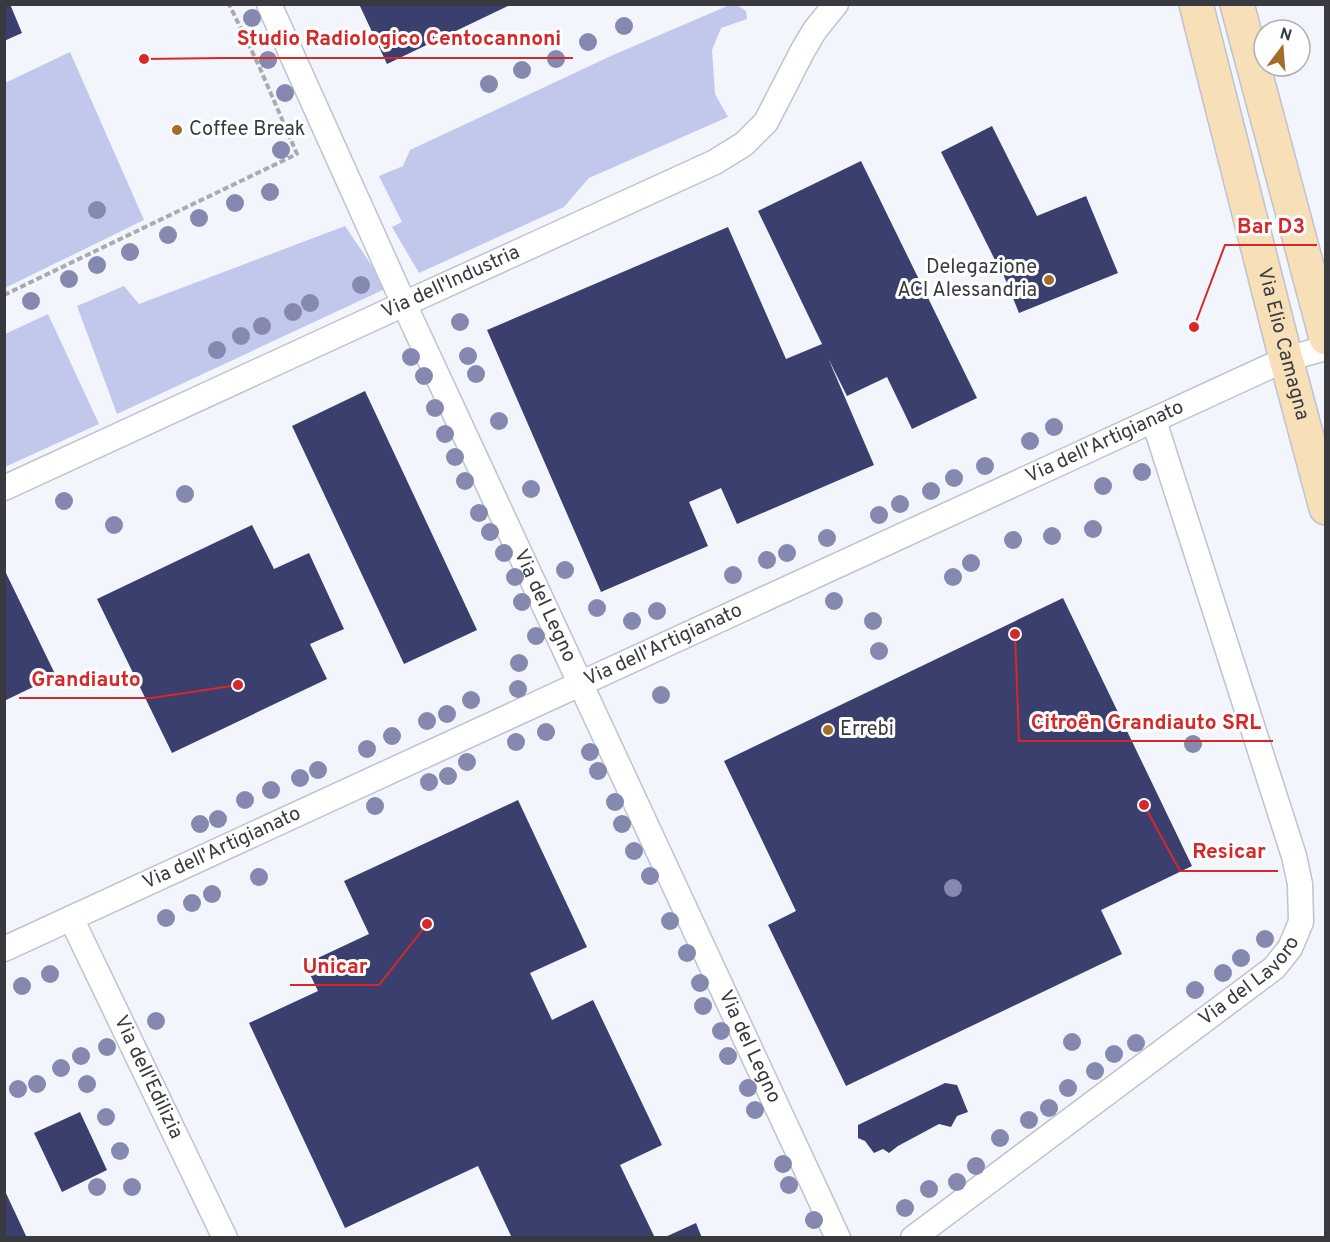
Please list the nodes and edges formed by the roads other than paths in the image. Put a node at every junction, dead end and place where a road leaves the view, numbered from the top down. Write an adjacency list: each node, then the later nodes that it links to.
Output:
1 (269, 4): 5 (street, Via del Legno)
2 (836, 4): 5 (street, Via dell'Industria)
3 (1196, 4): 8 (street, Via Elio Camagna)
4 (1237, 4): 6 (street)
5 (404, 304): 10 (street, Via dell'Industria); 12 (street, Via del Legno)
6 (1326, 338)
7 (1326, 348): 8 (street, Via dell'Artigianato)
8 (1286, 359): 9 (street, Via dell'Artigianato); 11 (street, Via Elio Camagna)
9 (1154, 421): 12 (street, Via dell'Artigianato); 17 (street, Via del Lavoro)
10 (4, 488)
11 (1326, 508)
12 (581, 684): 13 (street, Via dell'Artigianato); 16 (street, Via del Legno)
13 (71, 918): 14 (street, Via dell'Artigianato); 15 (street, Via dell'Edilizia)
14 (4, 949)
15 (225, 1238)
16 (838, 1238)
17 (913, 1238)

